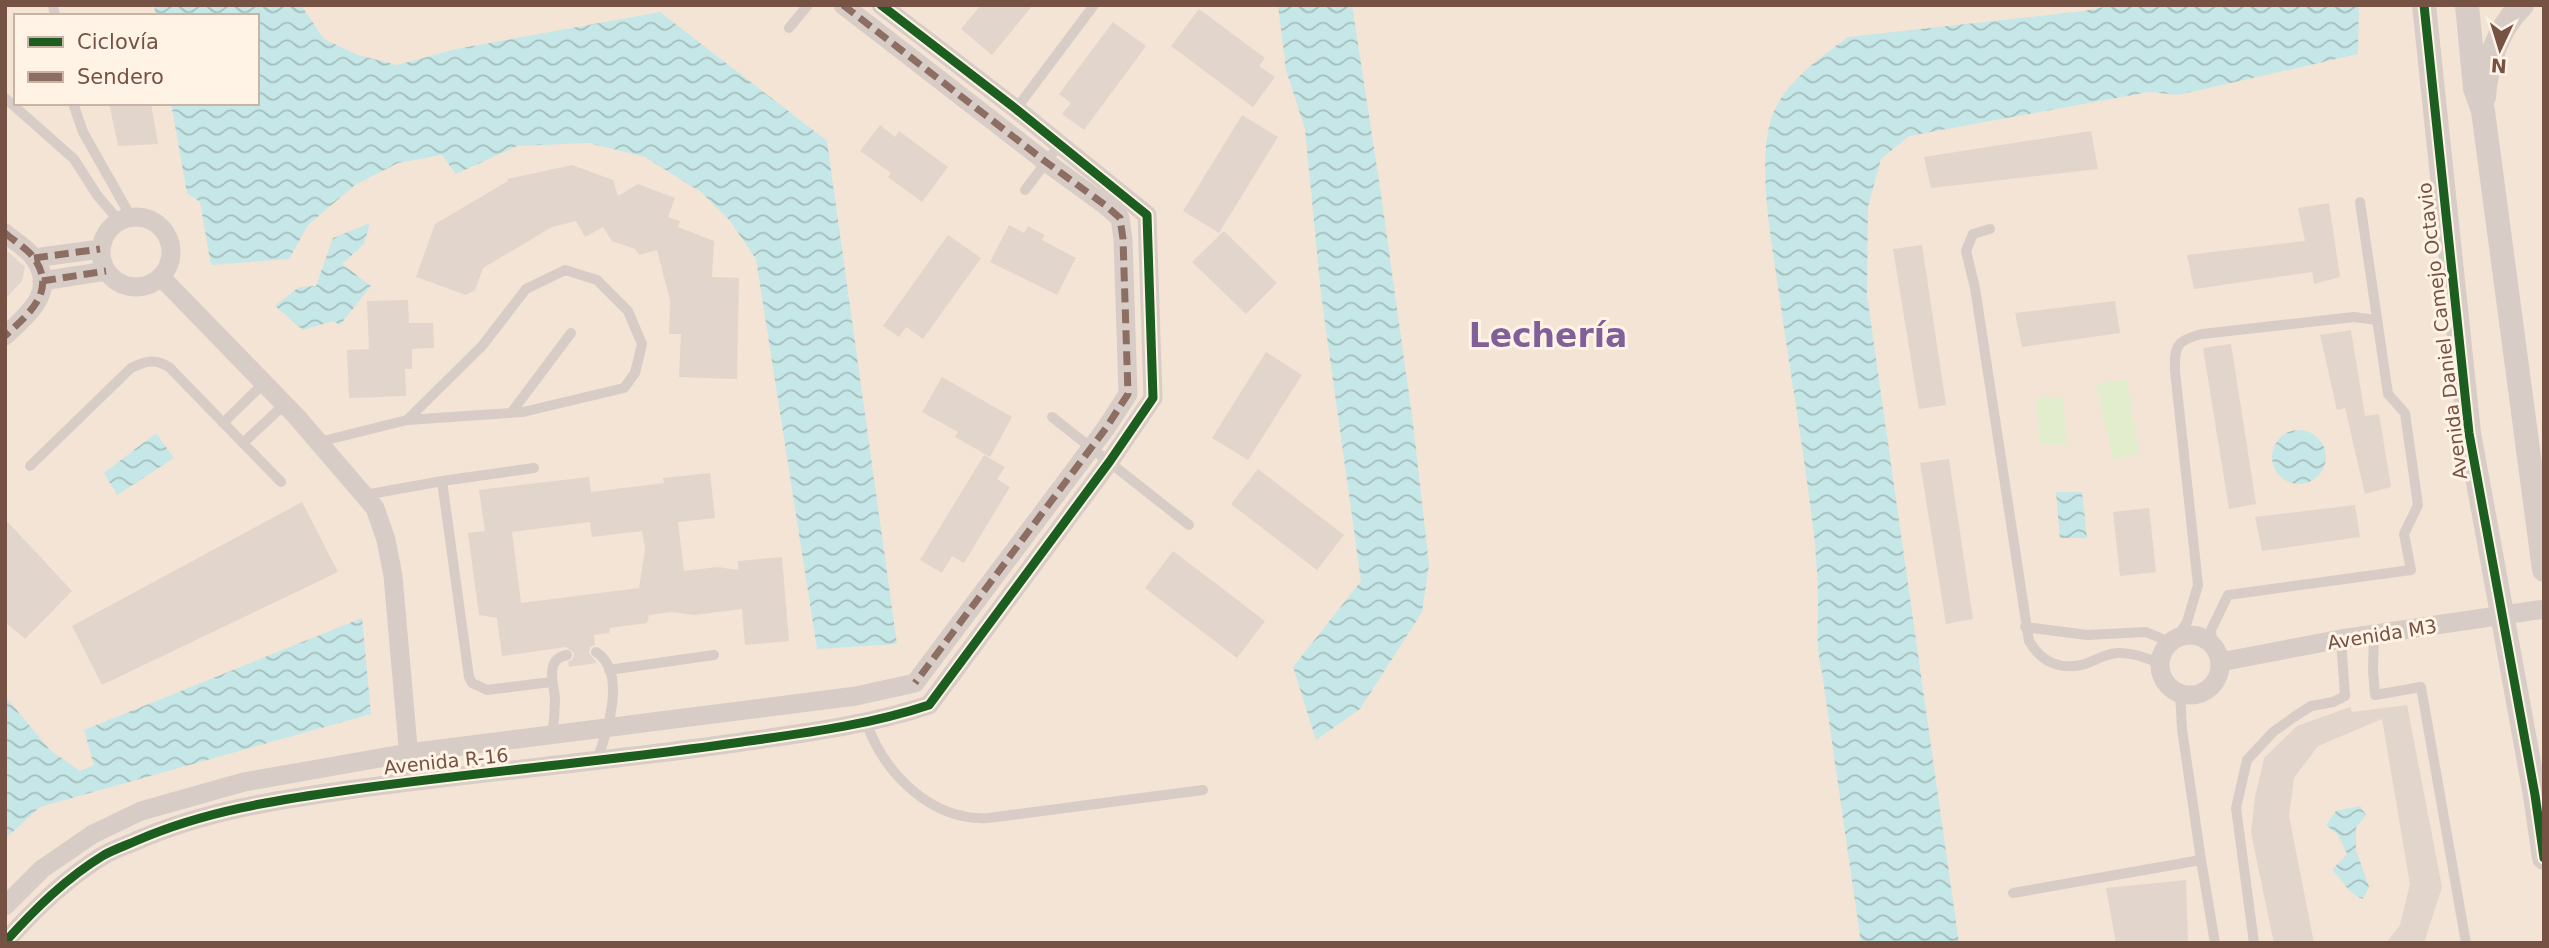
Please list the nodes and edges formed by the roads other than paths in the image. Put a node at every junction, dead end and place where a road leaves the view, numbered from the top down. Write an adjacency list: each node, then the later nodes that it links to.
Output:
1 (808, 5): 9 (lane)
2 (843, 5): 10 (street)
3 (881, 5): 8 (street)
4 (1094, 5): 13 (lane)
5 (2424, 5): 48 (street, Avenida Daniel Camejo Octavio)
6 (2467, 5): 14 (street)
7 (2522, 5): 14 (street)
8 (902, 22): 10 (street); 13 (street)
9 (789, 28)
10 (888, 40): 16 (street)
11 (5, 98): 19 (lane)
12 (74, 105): 19 (lane)
13 (1016, 109): 15 (street)
14 (2483, 111): 46 (street)
15 (1060, 144): 16 (lane); 39 (street)
16 (1046, 162): 17 (lane); 38 (street)
17 (1025, 190)
18 (2360, 202): 27 (lane)
19 (125, 219): 22 (street); 25 (street)
20 (1990, 229): 49 (lane)
21 (5, 233): 23 (street)
22 (100, 249): 23 (street); 24 (street)
23 (34, 258): 26 (street)
24 (106, 271): 25 (street); 26 (street)
25 (161, 277): 30 (street)
26 (41, 281): 29 (street)
27 (2376, 320): 52 (lane); 54 (lane)
28 (571, 333): 32 (lane)
29 (5, 336)
30 (264, 383): 31 (street); 35 (lane)
31 (285, 404): 36 (street); 37 (lane)
32 (511, 413): 34 (lane); 34 (lane)
33 (1052, 417): 38 (lane)
34 (407, 420): 36 (lane)
35 (223, 423): 37 (lane); 40 (lane)
36 (319, 442): 44 (street)
37 (243, 443): 43 (lane)
38 (1093, 447): 39 (lane); 60 (street)
39 (1110, 461): 45 (lane); 62 (street)
40 (30, 466)
41 (534, 468): 42 (lane)
42 (442, 481): 44 (lane); 59 (lane)
43 (281, 482)
44 (365, 496): 66 (street)
45 (1189, 525)
46 (2544, 570)
47 (2544, 609): 48 (street, Avenida M3)
48 (2502, 615): 50 (street, Avenida M3); 70 (street, Avenida Daniel Camejo Octavio)
49 (2025, 627): 52 (lane); 57 (lane)
50 (2375, 635): 51 (street, Avenida M3); 77 (lane)
51 (2341, 639): 54 (street, Avenida M3); 76 (lane)
52 (2173, 640): 54 (street); 57 (street)
53 (596, 652): 58 (lane)
54 (2216, 654): 61 (street)
55 (713, 655): 58 (lane)
56 (567, 656): 59 (lane)
57 (2160, 663): 61 (street)
58 (610, 670): 64 (lane)
59 (551, 682): 65 (lane)
60 (915, 682): 62 (street); 64 (street, Avenida R-16)
61 (2180, 694): 71 (lane)
62 (929, 705): 63 (street, Avenida R-16)
63 (866, 722): 67 (street, Avenida R-16); 69 (lane)
64 (609, 727): 65 (street, Avenida R-16); 67 (lane)
65 (552, 735): 66 (street, Avenida R-16)
66 (408, 753): 68 (street); 73 (street, Avenida R-16)
67 (596, 762): 68 (street, Avenida R-16)
68 (411, 781): 74 (street, Avenida R-16)
69 (1203, 790)
70 (2544, 858)
71 (2201, 860): 72 (lane); 75 (lane)
72 (2013, 893)
73 (5, 906)
74 (5, 942)
75 (2215, 943)
76 (2254, 943)
77 (2466, 943)

